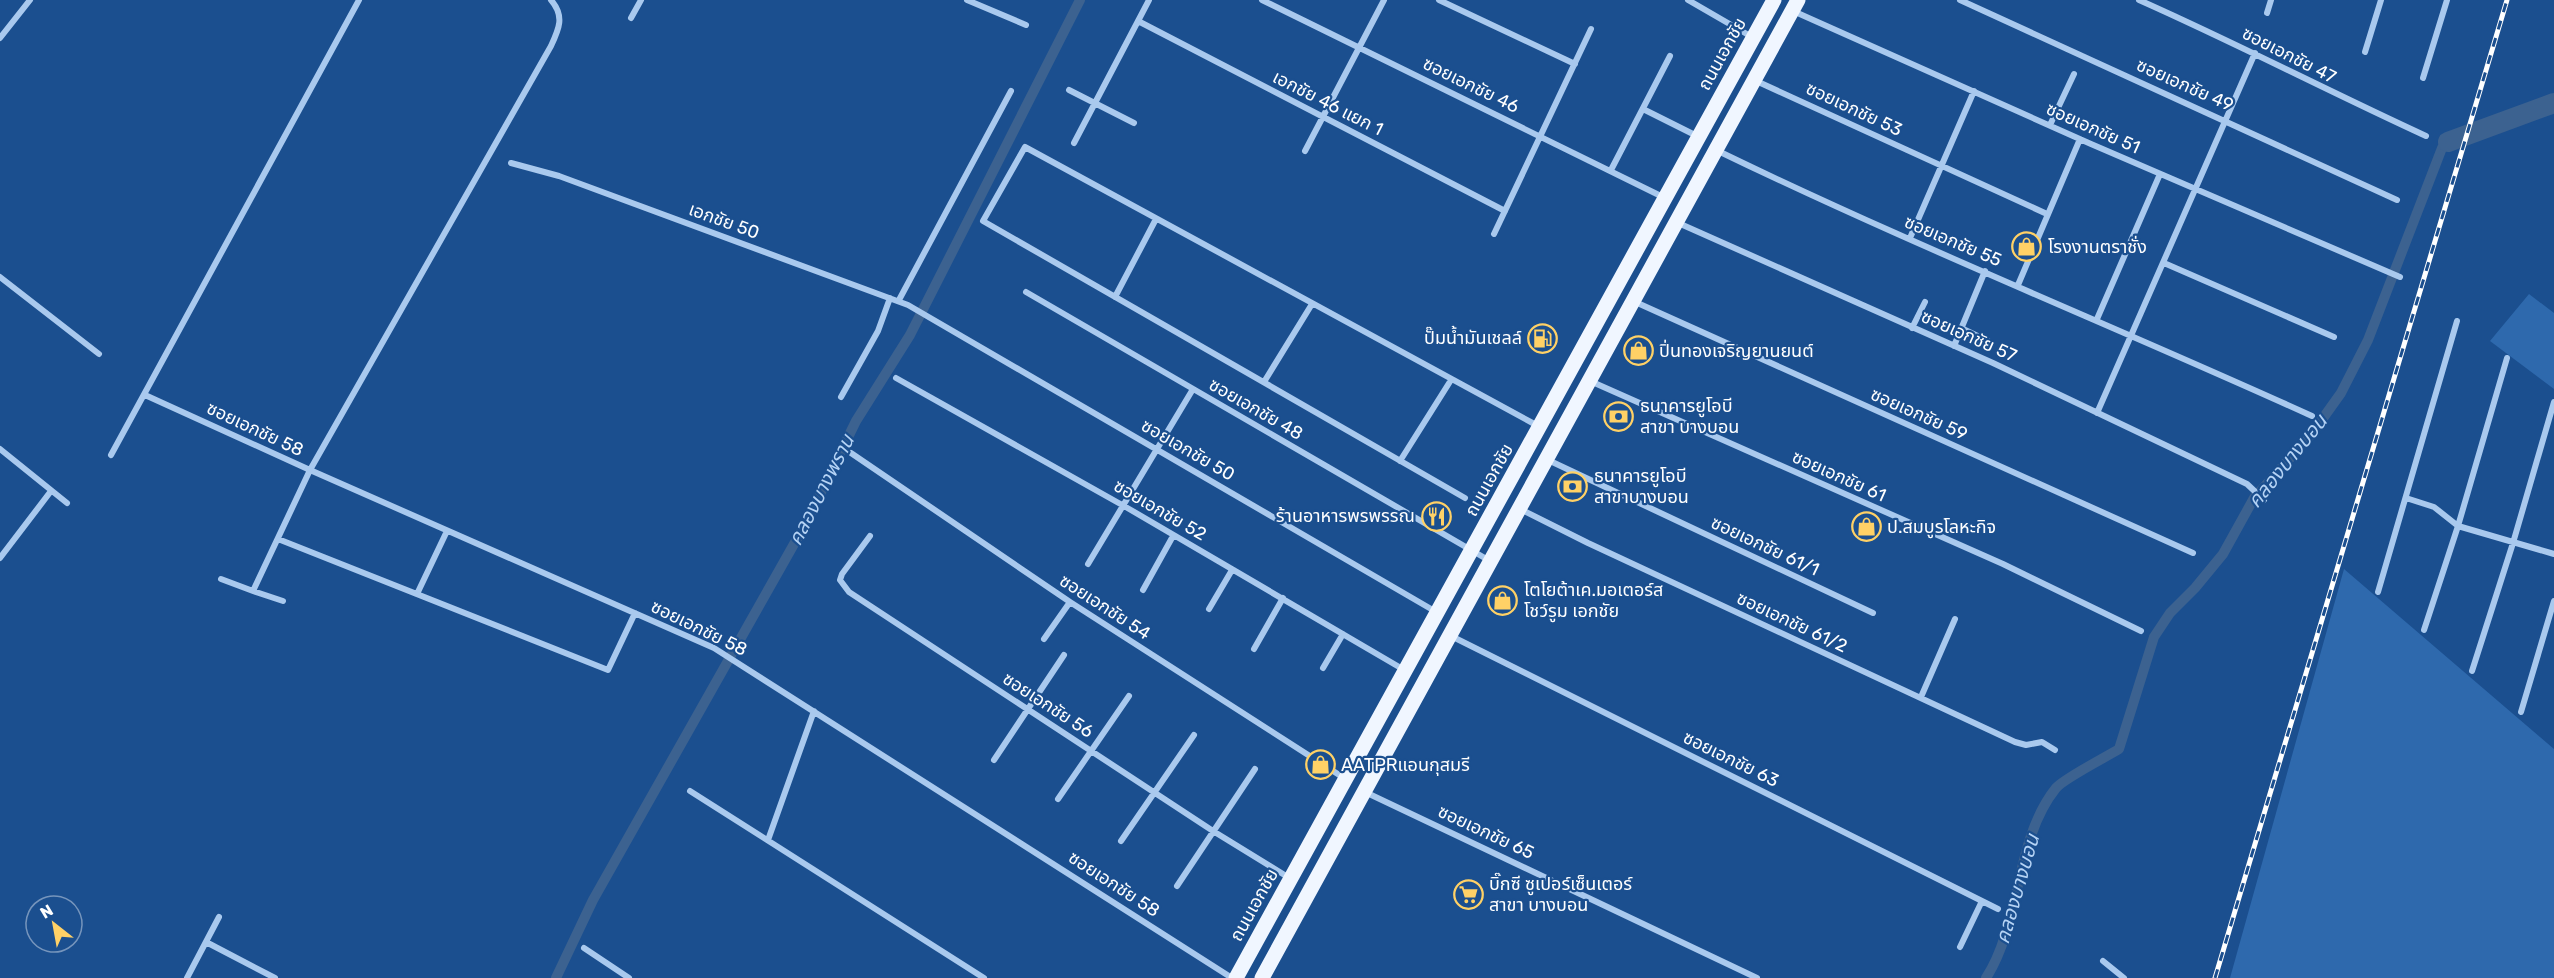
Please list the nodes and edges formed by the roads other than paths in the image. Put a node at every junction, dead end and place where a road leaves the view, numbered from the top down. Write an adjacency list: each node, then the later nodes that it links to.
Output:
1 (30, 0): 23 (street)
2 (359, 0): 91 (street)
3 (551, 0): 103 (street)
4 (641, 0): 19 (street)
5 (967, 0): 21 (street)
6 (1149, 0): 20 (street)
7 (1262, 0): 26 (street, ซอยเอกชัย 46)
8 (1384, 0): 26 (street)
9 (1439, 0): 30 (street)
10 (1688, 0): 24 (street)
11 (1774, 0): 24 (main road, ถนนเอกชัย)
12 (1960, 0): 40 (street, ซอยเอกชัย 49)
13 (2139, 0): 28 (street, ซอยเอกชัย 47)
14 (2271, 0): 18 (street)
15 (2381, 0): 27 (street)
16 (2447, 0): 32 (street)
17 (1795, 5): 25 (main road); 36 (street, ซอยเอกชัย 51)
18 (2267, 13)
19 (631, 18)
20 (1138, 21): 37 (street); 39 (street, เอกชัย 46 แยก 1)
21 (1026, 25)
22 (1591, 29): 30 (street)
23 (0, 38)
24 (1753, 38): 25 (main road); 45 (main road, ถนนเอกชัย)
25 (1772, 48): 33 (main road)
26 (1360, 49): 39 (street); 43 (street, ซอยเอกชัย 46)
27 (2365, 52)
28 (2254, 53): 40 (street); 44 (street, ซอยเอกชัย 47)
29 (1670, 56): 38 (street)
30 (1575, 64): 43 (street)
31 (2074, 74): 42 (street)
32 (2423, 78)
33 (1753, 80): 48 (main road); 51 (street, ซอยเอกชัย 53)
34 (1069, 90): 37 (street)
35 (1011, 91): 71 (street)
36 (1974, 91): 42 (street, ซอยเอกชัย 51); 51 (street)
37 (1095, 103): 41 (street); 47 (street)
38 (1643, 110): 45 (street); 52 (street)
39 (1323, 117): 49 (street); 57 (street, เอกชัย 46 แยก 1)
40 (2225, 119): 54 (street); 56 (street, ซอยเอกชัย 49)
41 (1134, 123)
42 (2050, 126): 46 (street, ซอยเอกชัย 51)
43 (1541, 136): 52 (street, ซอยเอกชัย 46); 57 (street)
44 (2426, 136)
45 (1699, 137): 55 (main road, ถนนเอกชัย)
46 (2080, 139): 53 (street, ซอยเอกชัย 51); 58 (street)
47 (1074, 143)
48 (1715, 150): 60 (main road); 62 (street, ซอยเอกชัย 55)
49 (1305, 151)
50 (511, 163): 70 (street, เอกชัย 50)
51 (1941, 166): 58 (street, ซอยเอกชัย 53); 62 (street)
52 (1611, 170): 55 (street, ซอยเอกชัย 46)
53 (2160, 174): 54 (street, ซอยเอกชัย 51); 76 (street)
54 (2195, 189): 63 (street); 66 (street, ซอยเอกชัย 51)
55 (1666, 199): 96 (main road, ถนนเอกชัย)
56 (2397, 200)
57 (1505, 211): 61 (street)
58 (2047, 214): 67 (street)
59 (1156, 219): 69 (street); 69 (street); 74 (street)
60 (1675, 222): 72 (main road); 78 (street, ซอยเอกชัย 57)
61 (1494, 234)
62 (1910, 238): 64 (street, ซอยเอกชัย 55)
63 (2164, 263): 80 (street); 81 (street)
64 (1985, 271): 67 (street, ซอยเอกชัย 55); 79 (street)
65 (0, 277): 84 (street)
66 (2400, 277)
67 (2018, 285): 76 (street, ซอยเอกชัย 55)
68 (1026, 292): 90 (street, ซอยเอกชัย 48)
69 (1115, 297): 89 (street)
70 (890, 298): 71 (street, เอกชัย 50); 92 (street)
71 (899, 300): 75 (street, เอกชัย 50)
72 (1632, 301): 88 (main road); 118 (street, ซอยเอกชัย 59)
73 (1925, 302): 78 (street)
74 (1312, 304): 87 (street); 89 (street)
75 (924, 314): 97 (street, ซอยเอกชัย 50)
76 (2097, 319): 80 (street, ซอยเอกชัย 55)
77 (2457, 321): 106 (street)
78 (1912, 327): 83 (street, ซอยเอกชัย 57)
79 (1961, 328): 82 (street); 83 (street)
80 (2132, 334): 94 (street); 95 (street, ซอยเอกชัย 55)
81 (2334, 337)
82 (1988, 341)
83 (1954, 346): 94 (street, ซอยเอกชัย 57)
84 (99, 354)
85 (2507, 358): 111 (street)
86 (896, 378): 109 (street, ซอยเอกชัย 52)
87 (1451, 380): 96 (street); 102 (street)
88 (1589, 380): 101 (main road); 139 (street, ซอยเอกชัย 61)
89 (1264, 382): 102 (street)
90 (1193, 389): 97 (street); 117 (street, ซอยเอกชัย 48)
91 (145, 395): 100 (street); 103 (street, ซอยเอกชัย 58)
92 (841, 397)
93 (2554, 402): 116 (street)
94 (2097, 412): 107 (street, ซอยเอกชัย 57)
95 (2312, 416)
96 (1540, 428): 117 (main road, ถนนเอกชัย)
97 (1157, 450): 109 (street); 136 (street, ซอยเอกชัย 50)
98 (0, 451): 104 (street)
99 (851, 453): 132 (street, ซอยเอกชัย 54)
100 (111, 455)
101 (1546, 459): 110 (main road); 135 (street, ซอยเอกชัย 61/1)
102 (1400, 460): 105 (street)
103 (310, 470): 112 (street, ซอยเอกชัย 58); 115 (street)
104 (51, 491): 108 (street); 120 (street)
105 (1465, 498)
106 (2406, 498): 111 (street); 127 (street)
107 (2264, 500)
108 (67, 503)
109 (1124, 506): 114 (street, ซอยเอกชัย 52); 122 (street)
110 (1519, 508): 121 (main road); 149 (street, ซอยเอกชัย 61/2)
111 (2458, 526): 116 (street); 138 (street)
112 (447, 531): 128 (street); 134 (street, ซอยเอกชัย 58)
113 (870, 536): 150 (street, ซอยเอกชัย 56)
114 (1173, 536): 123 (street, ซอยเอกชัย 52); 125 (street)
115 (278, 540): 126 (street); 128 (street)
116 (2513, 543): 119 (street); 147 (street)
117 (1472, 551): 121 (street, ซอยเอกชัย 48); 136 (main road, ถนนเอกชัย)
118 (2193, 554)
119 (2554, 554)
120 (0, 558)
121 (1491, 561): 141 (main road)
122 (1088, 564)
123 (1233, 570): 129 (street, ซอยเอกชัย 52); 133 (street)
124 (221, 579): 126 (street)
125 (1143, 590)
126 (253, 591): 130 (street)
127 (2378, 592)
128 (417, 594): 134 (street)
129 (1283, 598): 140 (street, ซอยเอกชัย 52); 143 (street)
130 (283, 601)
131 (2554, 601): 152 (street)
132 (1070, 602): 142 (street); 158 (street, ซอยเอกชัย 54)
133 (1209, 609)
134 (635, 613): 151 (street, ซอยเอกชัย 58)
135 (1873, 613)
136 (1438, 614): 146 (main road, ถนนเอกชัย)
137 (1955, 619): 149 (street)
138 (2424, 630)
139 (2141, 631)
140 (1343, 634): 145 (street); 146 (street, ซอยเอกชัย 52)
141 (1451, 636): 161 (main road); 168 (street, ซอยเอกชัย 63)
142 (1044, 639)
143 (1254, 649)
144 (1064, 655): 150 (street)
145 (1323, 668)
146 (1406, 671): 158 (main road, ถนนเอกชัย)
147 (2472, 671)
148 (1129, 696): 155 (street)
149 (1921, 697): 154 (street, ซอยเอกชัย 61/2)
150 (1027, 709): 155 (street, ซอยเอกชัย 56); 156 (street)
151 (814, 711): 164 (street); 179 (street, ซอยเอกชัย 58)
152 (2521, 712)
153 (1194, 735): 160 (street)
154 (2055, 750)
155 (1090, 751): 160 (street, ซอยเอกชัย 56); 162 (street)
156 (994, 760)
157 (1255, 769): 163 (street)
158 (1346, 780): 166 (main road, ถนนเอกชัย)
159 (690, 791): 164 (street)
160 (1154, 791): 163 (street, ซอยเอกชัย 56); 165 (street)
161 (1365, 791): 180 (main road); 181 (street, ซอยเอกชัย 65)
162 (1058, 799)
163 (1213, 831): 166 (street, ซอยเอกชัย 56); 167 (street)
164 (768, 840): 178 (street)
165 (1121, 841)
166 (1291, 879): 179 (main road, ถนนเอกชัย)
167 (1176, 886)
168 (1982, 901): 169 (street, ซอยเอกชัย 63); 172 (street)
169 (1998, 909)
170 (219, 917): 171 (street)
171 (206, 942): 175 (street); 176 (street)
172 (1959, 947)
173 (584, 948): 177 (street)
174 (2103, 961): 182 (street)
175 (187, 978)
176 (275, 978)
177 (629, 978)
178 (984, 978)
179 (1234, 978)
180 (1262, 978)
181 (1757, 978)
182 (2124, 978)

